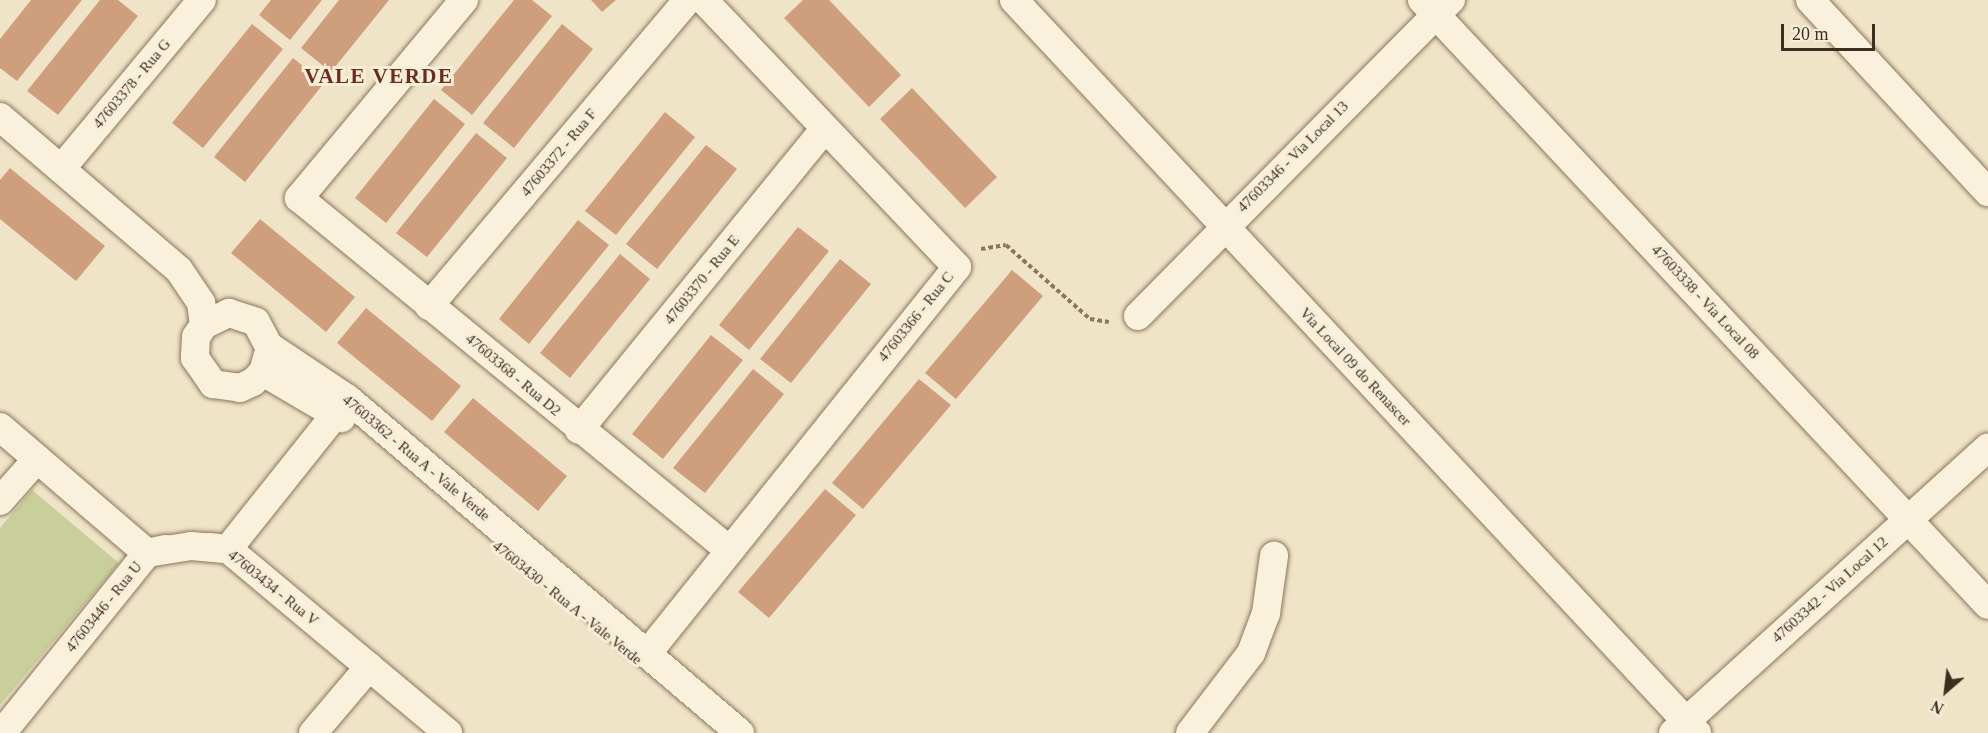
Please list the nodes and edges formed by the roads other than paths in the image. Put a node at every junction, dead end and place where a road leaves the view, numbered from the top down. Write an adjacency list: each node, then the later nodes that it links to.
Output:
1 (202, 0): 10 (street, 47603378 - Rua G)
2 (464, 0): 13 (street, 47603368 - Rua D2)
3 (688, 0): 13 (street, 47603372 - Rua F)
4 (704, 0): 9 (street, 47603366 - Rua C)
5 (1014, 0): 12 (street, Via Local 09 do Renascer)
6 (1810, 0): 11 (street)
7 (1436, 5): 12 (street, 47603346 - Via Local 13); 23 (street, 47603338 - Via Local 08)
8 (0, 117): 10 (street)
9 (825, 130): 19 (street, 47603370 - Rua E); 25 (street, 47603366 - Rua C)
10 (61, 169): 15 (street)
11 (1988, 192)
12 (1224, 226): 14 (street, 47603346 - Via Local 13); 31 (street, Via Local 09 do Renascer)
13 (429, 306): 19 (street, 47603368 - Rua D2)
14 (1138, 316)
15 (204, 325): 16 (street, 47603362 - Rua A - Vale Verde); 16 (street)
16 (266, 359): 17 (street, 47603362 - Rua A - Vale Verde)
17 (342, 406): 24 (street); 29 (street, 47603362 - Rua A - Vale Verde); 35 (street, 47603430 - Rua A - Vale Verde)
18 (0, 427): 21 (street)
19 (579, 430): 25 (street, 47603368 - Rua D2)
20 (1988, 447): 23 (street, 47603342 - Via Local 12)
21 (38, 459): 22 (street); 26 (street)
22 (0, 501)
23 (1908, 519): 28 (street, 47603338 - Via Local 08); 31 (street, 47603342 - Via Local 12)
24 (228, 549): 26 (street, 47603434 - Rua V); 30 (street, 47603434 - Rua V)
25 (728, 549): 29 (street, 47603366 - Rua C)
26 (147, 553): 32 (street, 47603446 - Rua U)
27 (1274, 556): 37 (street)
28 (1988, 604)
29 (647, 654): 36 (street, 47603362 - Rua A - Vale Verde)
30 (369, 667): 33 (street); 34 (street, 47603434 - Rua V)
31 (1685, 729)
32 (2, 733)
33 (313, 733)
34 (448, 733)
35 (722, 733)
36 (740, 733)
37 (1190, 733)

